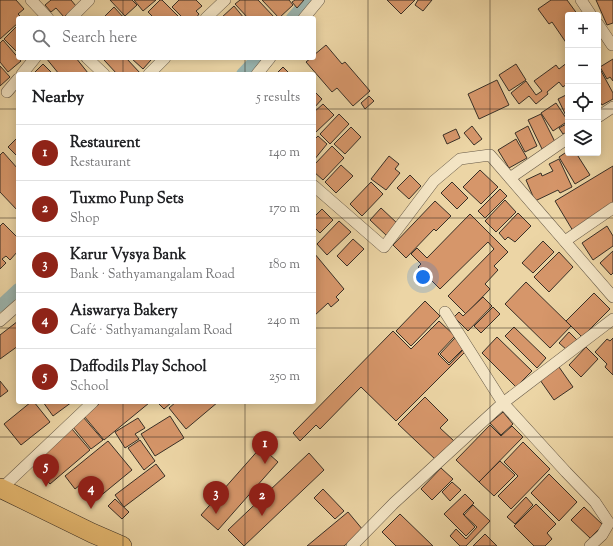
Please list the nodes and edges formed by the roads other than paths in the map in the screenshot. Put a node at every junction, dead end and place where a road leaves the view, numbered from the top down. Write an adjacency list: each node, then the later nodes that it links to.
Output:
1 (31, 0): 7 (street)
2 (89, 0): 8 (street)
3 (225, 0): 9 (street)
4 (319, 0): 10 (street)
5 (581, 0): 6 (street)
6 (590, 12)
7 (46, 16)
8 (73, 16)
9 (208, 16)
10 (306, 16)
11 (601, 28): 12 (street)
12 (612, 45)
13 (33, 60): 17 (street)
14 (89, 60): 18 (street)
15 (163, 60): 19 (street)
16 (268, 60): 20 (street)
17 (24, 72)
18 (102, 72)
19 (151, 72)
20 (259, 72)
21 (16, 81): 22 (street)
22 (7, 92)
23 (613, 107): 24 (street)
24 (601, 115)
25 (565, 140): 26 (street)
26 (510, 178): 27 (street); 29 (street)
27 (316, 188)
28 (613, 208): 29 (street)
29 (565, 241): 30 (street)
30 (613, 297)
31 (16, 306): 34 (street)
32 (445, 312): 35 (street)
33 (613, 319): 35 (street)
34 (0, 321)
35 (503, 403): 40 (street); 41 (street)
36 (91, 404): 37 (street)
37 (0, 493): 38 (highway); 39 (highway)
38 (95, 546)
39 (122, 546)
40 (352, 546)
41 (590, 546)

